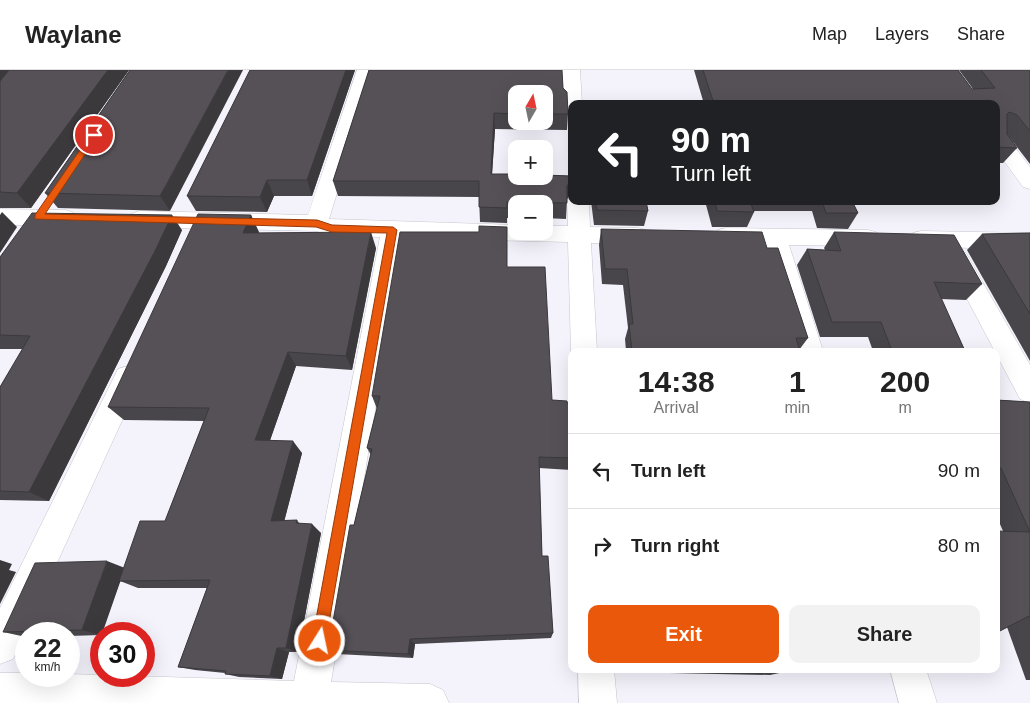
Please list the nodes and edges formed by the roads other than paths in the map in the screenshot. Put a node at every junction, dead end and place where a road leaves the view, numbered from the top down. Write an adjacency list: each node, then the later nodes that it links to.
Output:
1 (366, 70): 12 (street)
2 (572, 70): 3 (street)
3 (573, 100)
4 (1000, 141): 5 (street)
5 (1030, 182)
6 (578, 205): 14 (street)
7 (44, 209): 9 (street); 10 (street); 20 (street)
8 (188, 214): 11 (street); 12 (street); 21 (street)
9 (0, 217)
10 (88, 218)
11 (118, 219)
12 (317, 224): 13 (street)
13 (393, 230): 14 (street); 30 (street)
14 (580, 235): 15 (street); 22 (street)
15 (658, 236)
16 (706, 236): 17 (street)
17 (775, 236): 18 (street); 23 (street)
18 (948, 240): 19 (street); 25 (street)
19 (1030, 241)
20 (22, 242)
21 (188, 248)
22 (584, 348)
23 (809, 348)
24 (138, 355): 26 (street)
25 (1030, 391)
26 (0, 646)
27 (596, 673): 32 (street)
28 (909, 673): 33 (street)
29 (0, 691): 30 (street)
30 (309, 700): 31 (street)
31 (430, 703)
32 (598, 703)
33 (918, 703)

